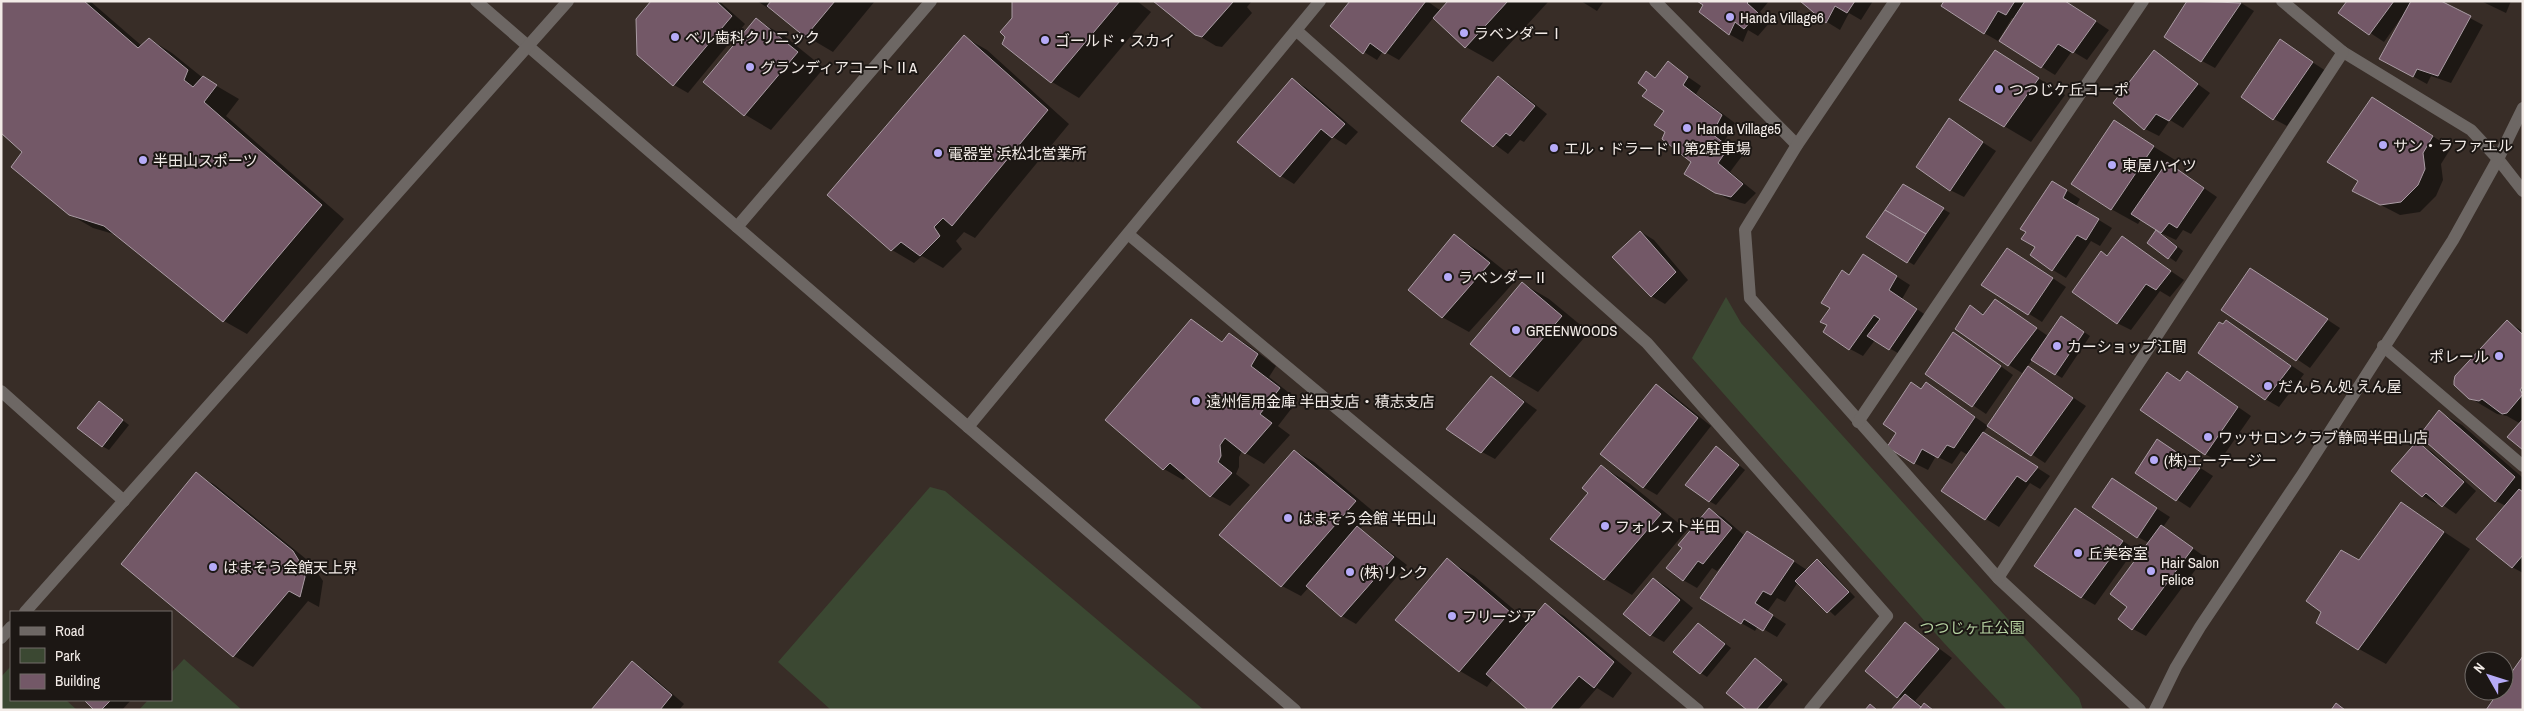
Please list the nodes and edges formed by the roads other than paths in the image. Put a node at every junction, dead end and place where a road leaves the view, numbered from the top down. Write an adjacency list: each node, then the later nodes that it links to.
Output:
1 (476, 1): 10 (street)
2 (568, 1): 10 (street)
3 (932, 1): 16 (street)
4 (1320, 1): 9 (street)
5 (1655, 1): 13 (street)
6 (1895, 1): 13 (street)
7 (2143, 1): 20 (street)
8 (2282, 1): 11 (street)
9 (1297, 30): 17 (street); 30 (street)
10 (530, 47): 16 (street); 23 (street)
11 (2343, 52): 14 (street); 24 (street)
12 (2523, 108): 14 (street)
13 (1797, 145): 20 (street)
14 (2498, 159): 15 (street); 18 (street)
15 (2523, 191)
16 (737, 227): 21 (street)
17 (1128, 234): 21 (street); 29 (street)
18 (2383, 346): 22 (street); 32 (street)
19 (1, 391): 23 (street)
20 (1858, 422): 24 (street)
21 (968, 427): 28 (street)
22 (2523, 466)
23 (124, 501): 25 (street)
24 (1998, 578): 31 (street)
25 (26, 611)
26 (10, 628): 27 (street)
27 (1, 638)
28 (1295, 710)
29 (1698, 710)
30 (1810, 710)
31 (2140, 710)
32 (2155, 710)

